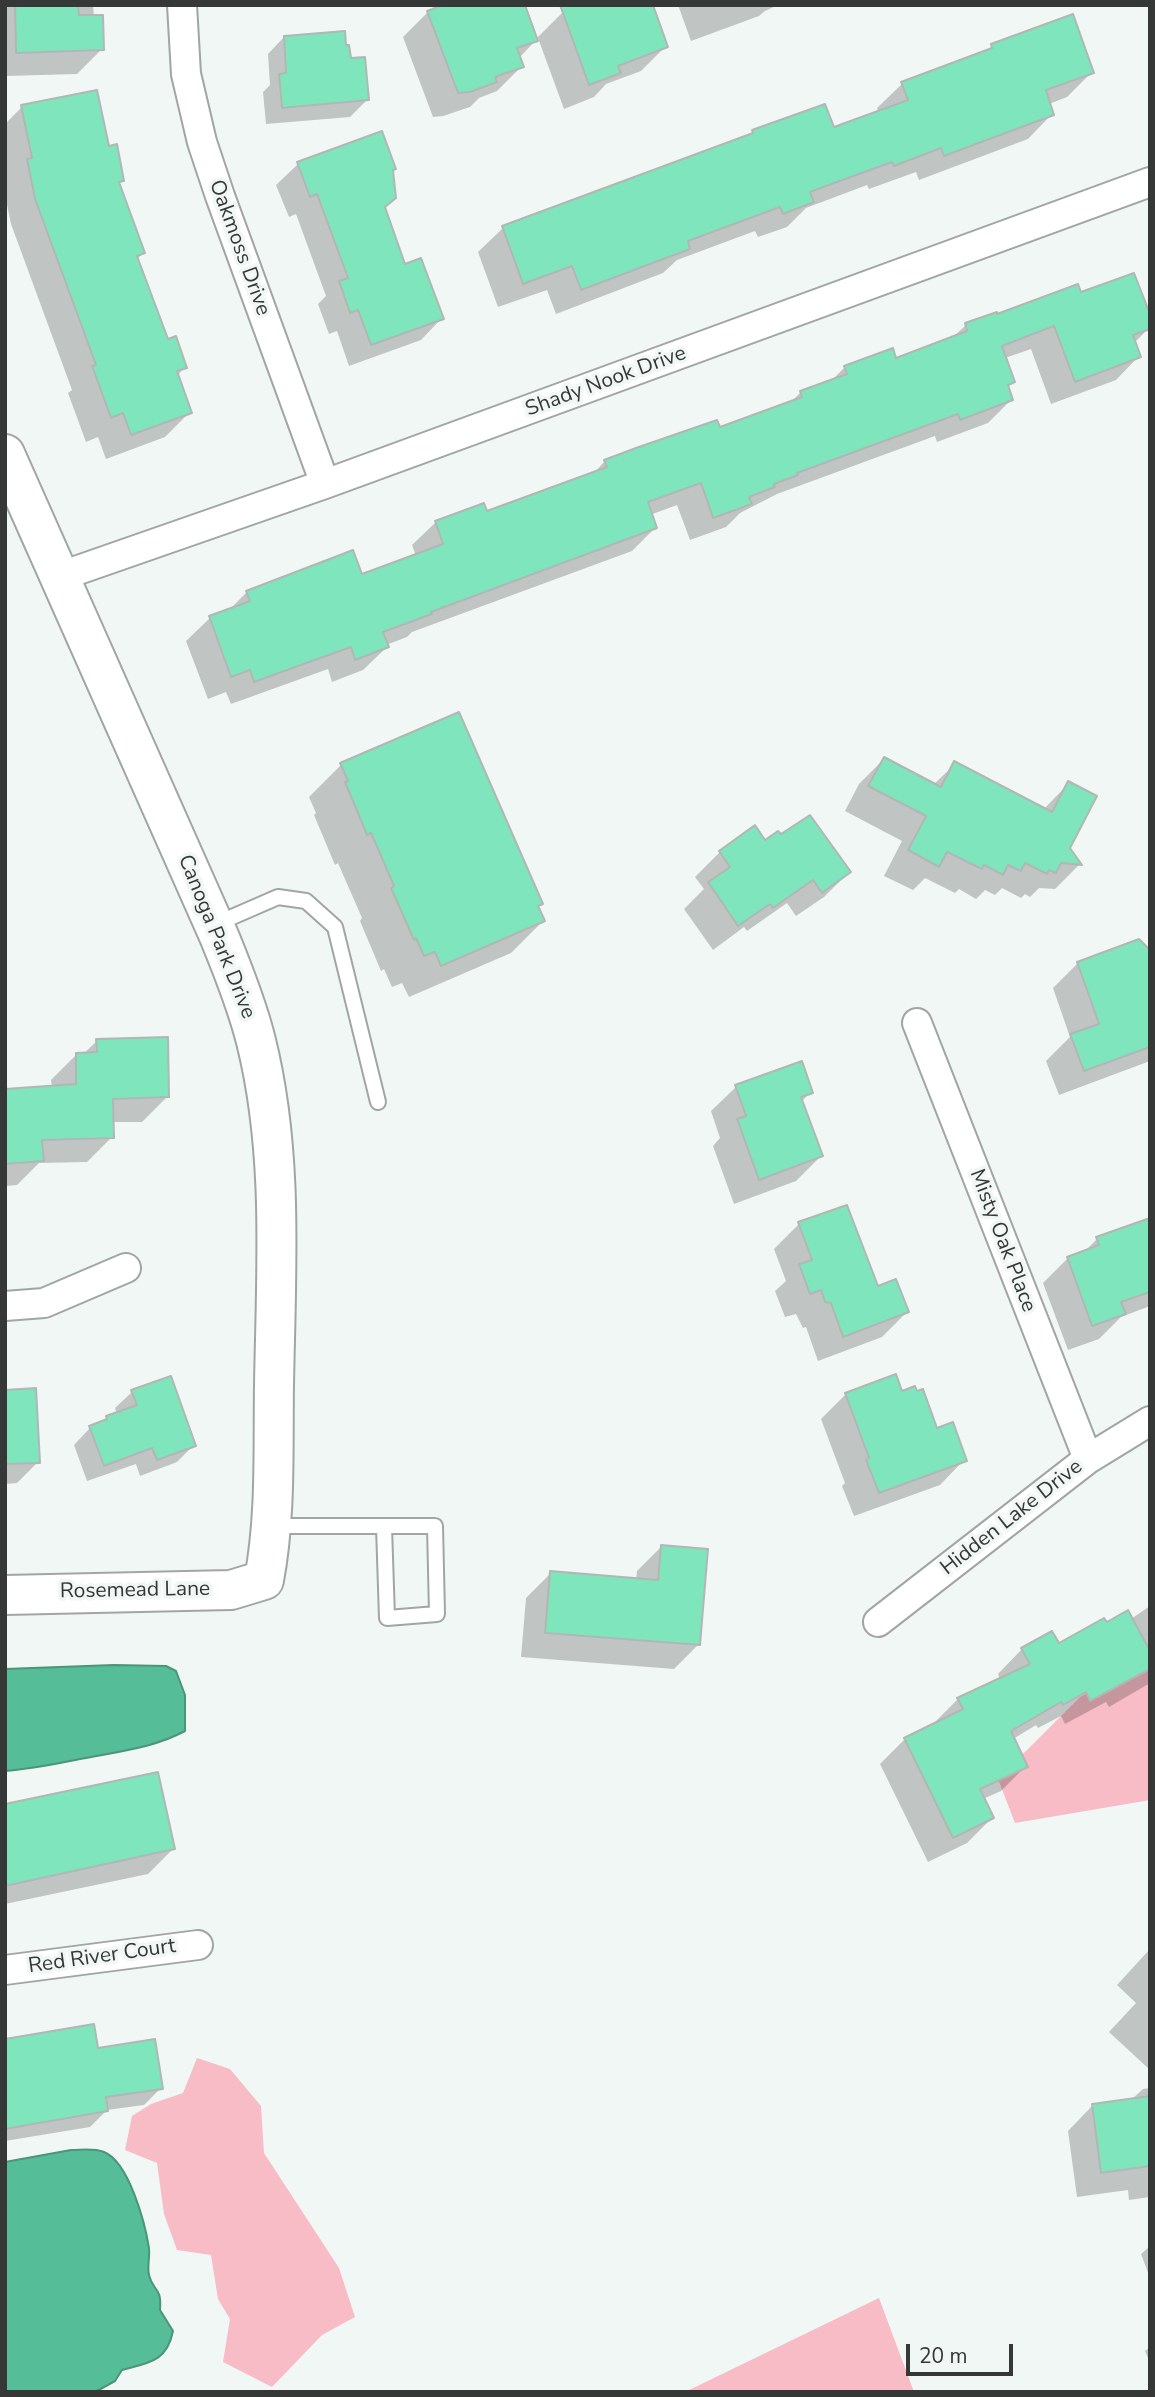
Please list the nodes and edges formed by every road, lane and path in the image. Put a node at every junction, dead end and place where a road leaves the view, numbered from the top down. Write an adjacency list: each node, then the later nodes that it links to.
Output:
1 (182, 5): 4 (street, Oakmoss Drive)
2 (1150, 182): 4 (street, Shady Nook Drive)
3 (5, 454): 5 (street, Canoga Park Drive)
4 (326, 484): 5 (street, Shady Nook Drive)
5 (61, 576): 6 (street, Canoga Park Drive)
6 (214, 925): 8 (lane); 13 (street, Canoga Park Drive)
7 (917, 1023): 12 (street, Misty Oak Place)
8 (378, 1102)
9 (126, 1268): 10 (street)
10 (5, 1306)
11 (1150, 1421): 12 (street, Hidden Lake Drive)
12 (1088, 1459): 17 (street, Hidden Lake Drive)
13 (272, 1527): 14 (lane); 15 (street, Canoga Park Drive)
14 (384, 1527): 14 (lane)
15 (264, 1580): 16 (street, Rosemead Lane)
16 (5, 1595)
17 (878, 1622)
18 (198, 1945): 19 (street, Red River Court)
19 (5, 1970)

